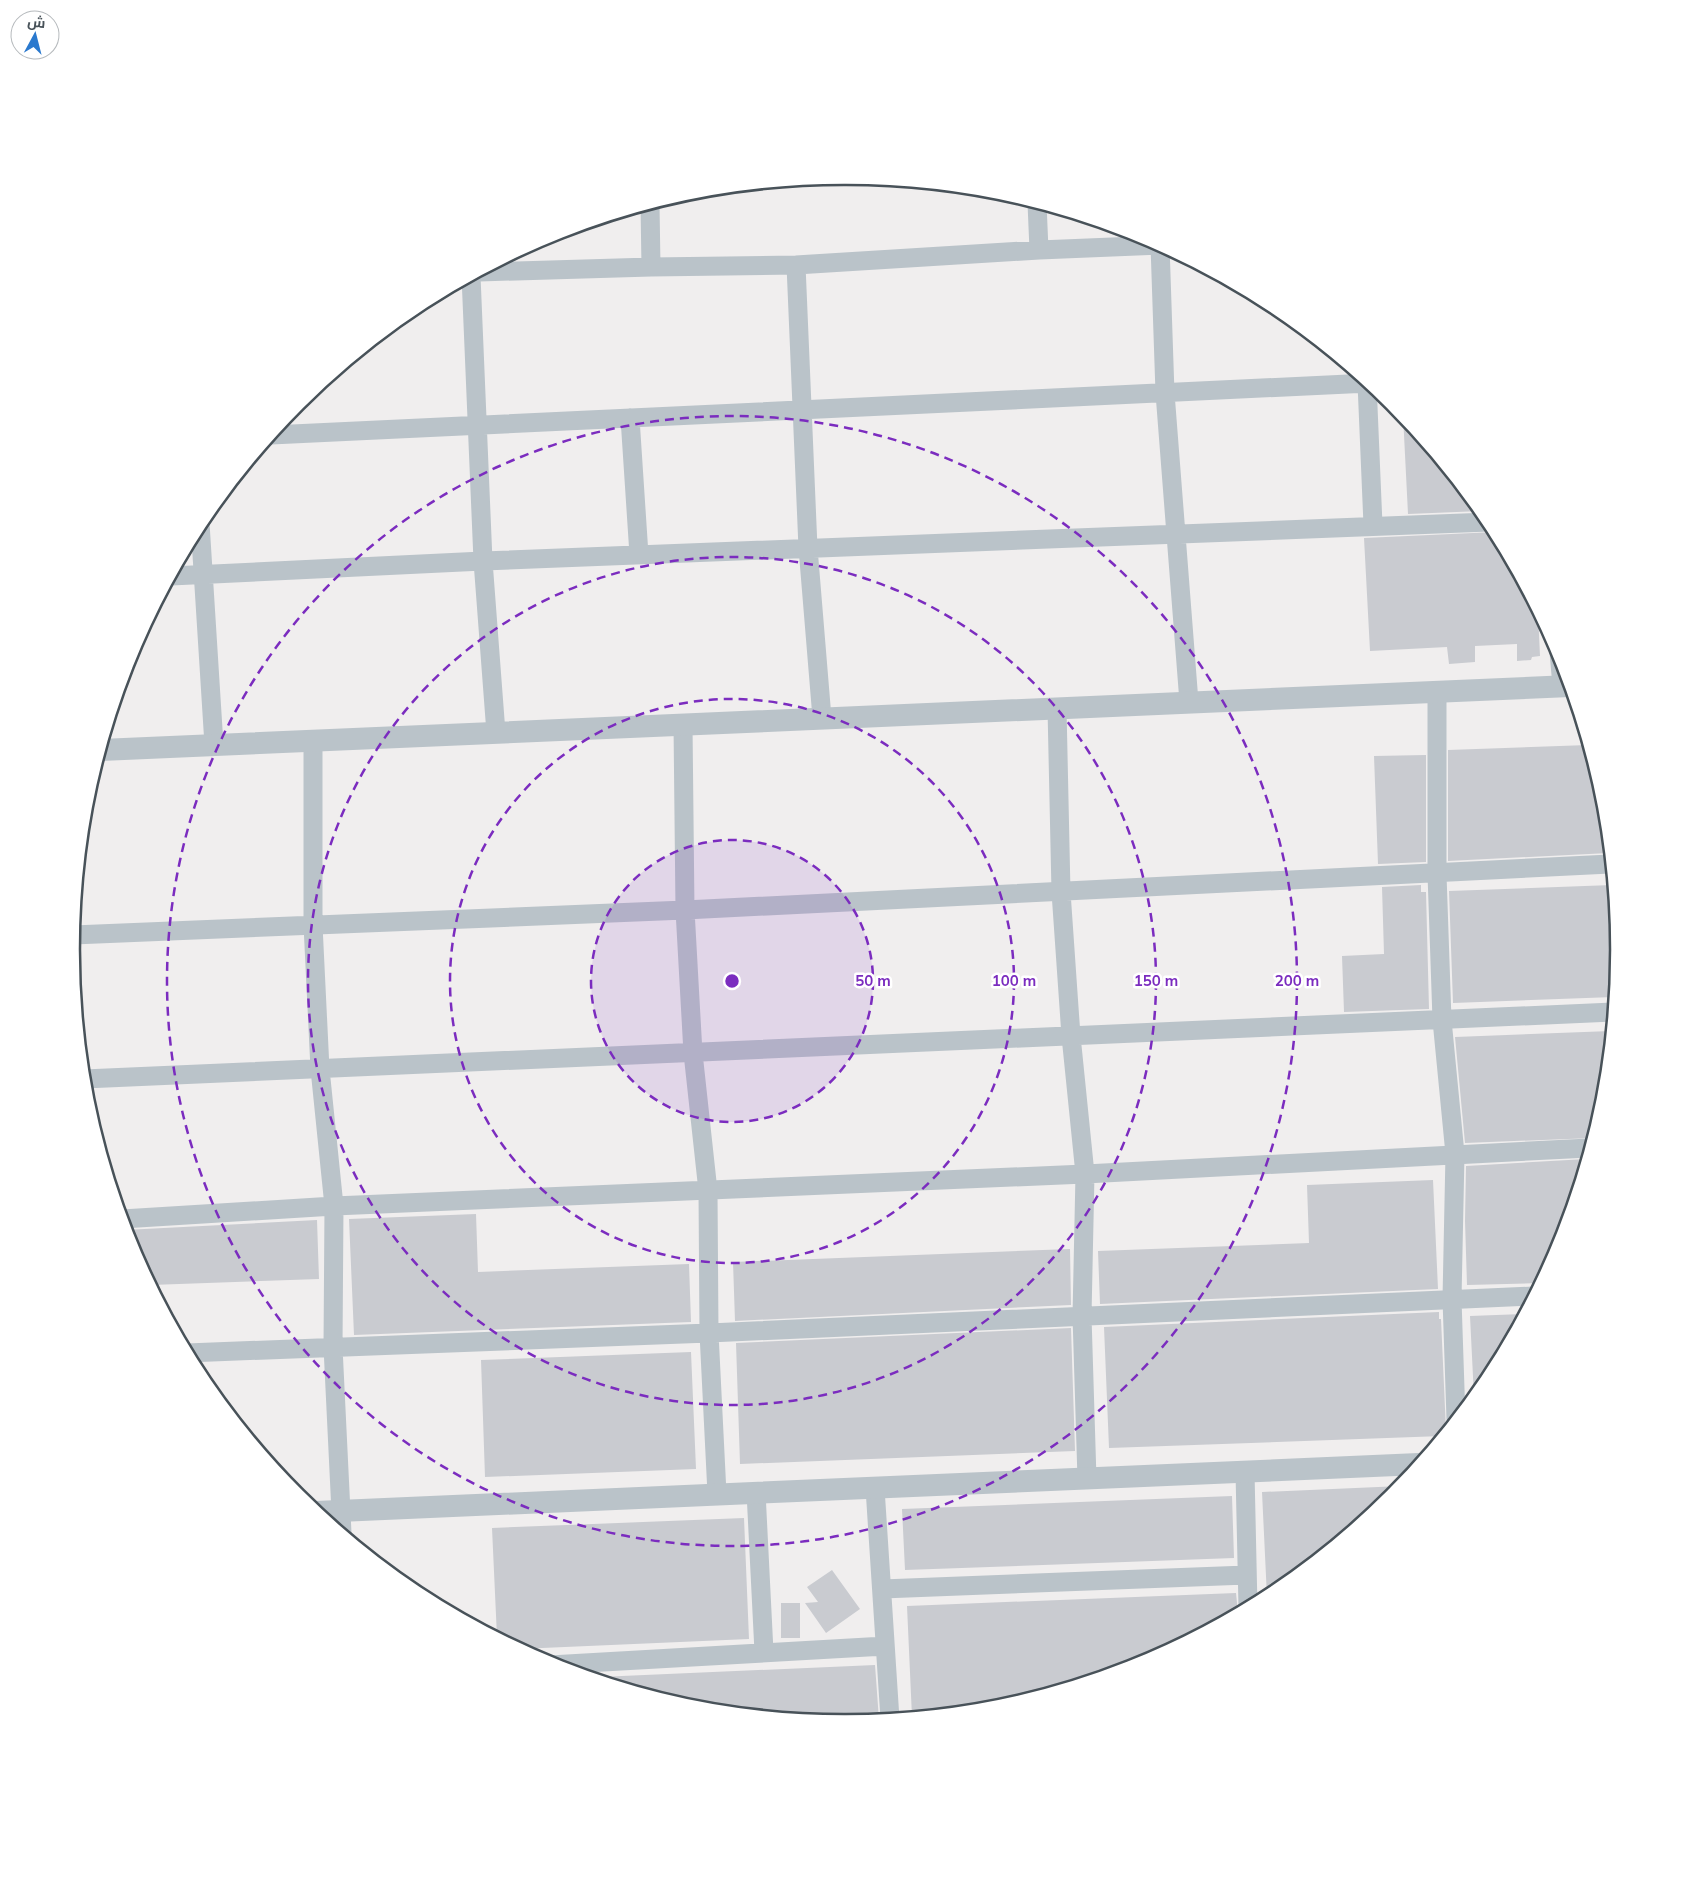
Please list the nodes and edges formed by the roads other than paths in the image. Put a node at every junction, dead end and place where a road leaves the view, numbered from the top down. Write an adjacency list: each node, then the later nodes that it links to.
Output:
1 (650, 210): 7 (street)
2 (1038, 210): 4 (street)
3 (1144, 246): 4 (street)
4 (1039, 250): 6 (street)
5 (1161, 253): 12 (street)
6 (796, 265): 7 (street); 13 (street)
7 (651, 266): 8 (street)
8 (491, 272)
9 (471, 282): 15 (street)
10 (1359, 383): 12 (street)
11 (1368, 392): 18 (street)
12 (1165, 393): 13 (street); 19 (street)
13 (802, 410): 14 (street); 21 (street)
14 (630, 418): 15 (street); 22 (street)
15 (478, 425): 16 (street); 23 (street)
16 (279, 436)
17 (1480, 522): 18 (street)
18 (1373, 525): 19 (street)
19 (1177, 535): 21 (street); 28 (street)
20 (201, 537): 24 (street)
21 (808, 548): 22 (street); 30 (street)
22 (639, 555): 23 (street)
23 (483, 561): 24 (street); 32 (street)
24 (203, 575): 25 (street); 34 (street)
25 (177, 576)
26 (1563, 686): 27 (street)
27 (1437, 691): 28 (street); 37 (street)
28 (1189, 702): 29 (street)
29 (1057, 708): 30 (street); 38 (street)
30 (822, 718): 31 (street)
31 (683, 724): 32 (street); 39 (street)
32 (496, 733): 33 (street)
33 (313, 741): 34 (street); 40 (street)
34 (214, 745): 35 (street)
35 (107, 750)
36 (1604, 864): 37 (street)
37 (1437, 874): 38 (street); 43 (street)
38 (1061, 892): 39 (street); 44 (street)
39 (686, 910): 40 (street); 45 (street)
40 (313, 924): 41 (street); 46 (street)
41 (81, 935)
42 (1607, 1012): 43 (street)
43 (1442, 1020): 44 (street); 49 (street)
44 (1071, 1036): 45 (street); 50 (street)
45 (693, 1053): 46 (street); 51 (street)
46 (320, 1069): 47 (street); 52 (street)
47 (92, 1079)
48 (1584, 1148): 49 (street)
49 (1455, 1154): 50 (street); 55 (street)
50 (1085, 1174): 51 (street); 56 (street)
51 (708, 1192): 52 (street); 57 (street)
52 (334, 1206): 53 (street); 58 (street)
53 (130, 1219)
54 (1527, 1296): 55 (street)
55 (1452, 1299): 56 (street); 60 (street)
56 (1082, 1316): 57 (street); 63 (street)
57 (709, 1333): 58 (street); 66 (street)
58 (333, 1347): 59 (street); 67 (street)
59 (195, 1353)
60 (1456, 1410)
61 (1410, 1464): 62 (street)
62 (1245, 1472): 63 (street); 68 (street)
63 (1087, 1479): 64 (street)
64 (875, 1488): 65 (street); 69 (street)
65 (756, 1492): 66 (street); 72 (street)
66 (717, 1494): 67 (street)
67 (341, 1522)
68 (1247, 1575): 69 (street); 70 (street)
69 (882, 1589): 71 (street)
70 (1248, 1600)
71 (885, 1646): 72 (street); 74 (street)
72 (764, 1652): 73 (street)
73 (572, 1664)
74 (890, 1713)

